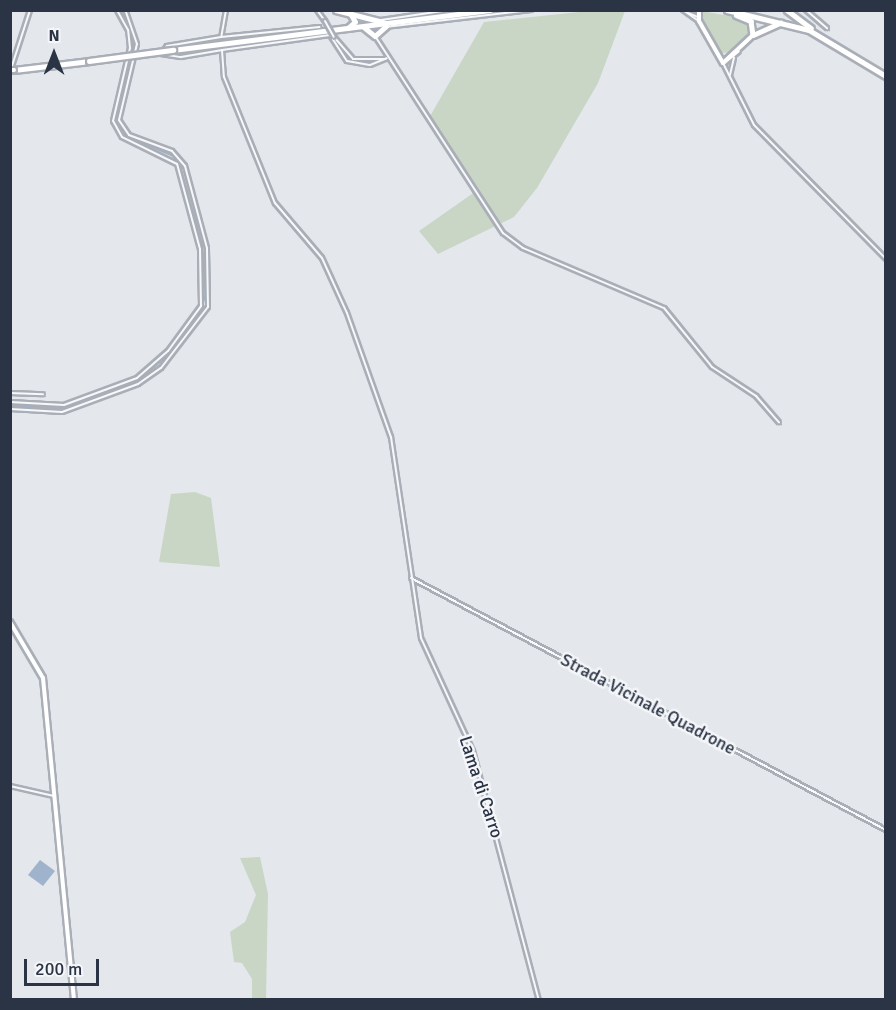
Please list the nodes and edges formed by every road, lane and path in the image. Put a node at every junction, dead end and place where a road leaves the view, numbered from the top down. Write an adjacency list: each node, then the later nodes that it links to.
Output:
1 (30, 10): 35 (street)
2 (117, 10): 38 (street)
3 (125, 10): 39 (street)
4 (226, 10): 29 (street)
5 (317, 10): 33 (street, bridge)
6 (336, 10): 16 (main road)
7 (449, 10): 18 (street)
8 (489, 10): 19 (main road)
9 (531, 10): 23 (street)
10 (698, 10): 15 (street); 17 (main road)
11 (727, 10): 20 (main road); 26 (main road)
12 (788, 10): 28 (main road)
13 (806, 10): 25 (street)
14 (684, 11): 15 (street); 17 (street)
15 (690, 14): 17 (street)
16 (351, 15): 18 (main road); 24 (main road)
17 (698, 19): 30 (main road)
18 (376, 21): 19 (main road)
19 (391, 23): 22 (main road); 23 (main road)
20 (795, 25): 26 (main road); 28 (main road)
21 (319, 27): 29 (street)
22 (362, 27): 24 (main road); 27 (main road)
23 (382, 27): 27 (main road)
24 (347, 28): 35 (main road, bridge)
25 (827, 28)
26 (753, 35): 32 (main road)
27 (375, 36): 33 (street)
28 (824, 36): 36 (main road)
29 (221, 38): 31 (street)
30 (714, 48): 32 (main road); 34 (main road)
31 (222, 50): 33 (street); 58 (street, Lama di Carro)
32 (732, 56): 34 (main road); 37 (street)
33 (386, 58): 57 (street)
34 (723, 63): 37 (street)
35 (12, 71)
36 (885, 76)
37 (730, 78): 46 (street)
38 (121, 80): 39 (street); 41 (street)
39 (127, 82): 40 (street)
40 (139, 139): 41 (street); 42 (street)
41 (136, 145): 43 (street)
42 (191, 183): 43 (street); 44 (street)
43 (184, 185): 45 (street)
44 (207, 248): 45 (street); 48 (street)
45 (200, 249): 47 (street)
46 (885, 258)
47 (192, 320): 48 (street); 49 (street)
48 (198, 325): 52 (street)
49 (102, 391): 52 (street); 54 (street)
50 (10, 393): 51 (street)
51 (43, 393)
52 (104, 397): 56 (street)
53 (10, 402): 54 (street)
54 (24, 403): 56 (street)
55 (10, 409): 56 (street)
56 (23, 410)
57 (778, 422)
58 (411, 578): 62 (street, Strada Vicinale Quadrone); 64 (street, Lama di Carro)
59 (10, 622): 61 (main road)
60 (10, 786): 61 (street)
61 (54, 796): 63 (main road)
62 (885, 830)
63 (74, 999)
64 (540, 999)

